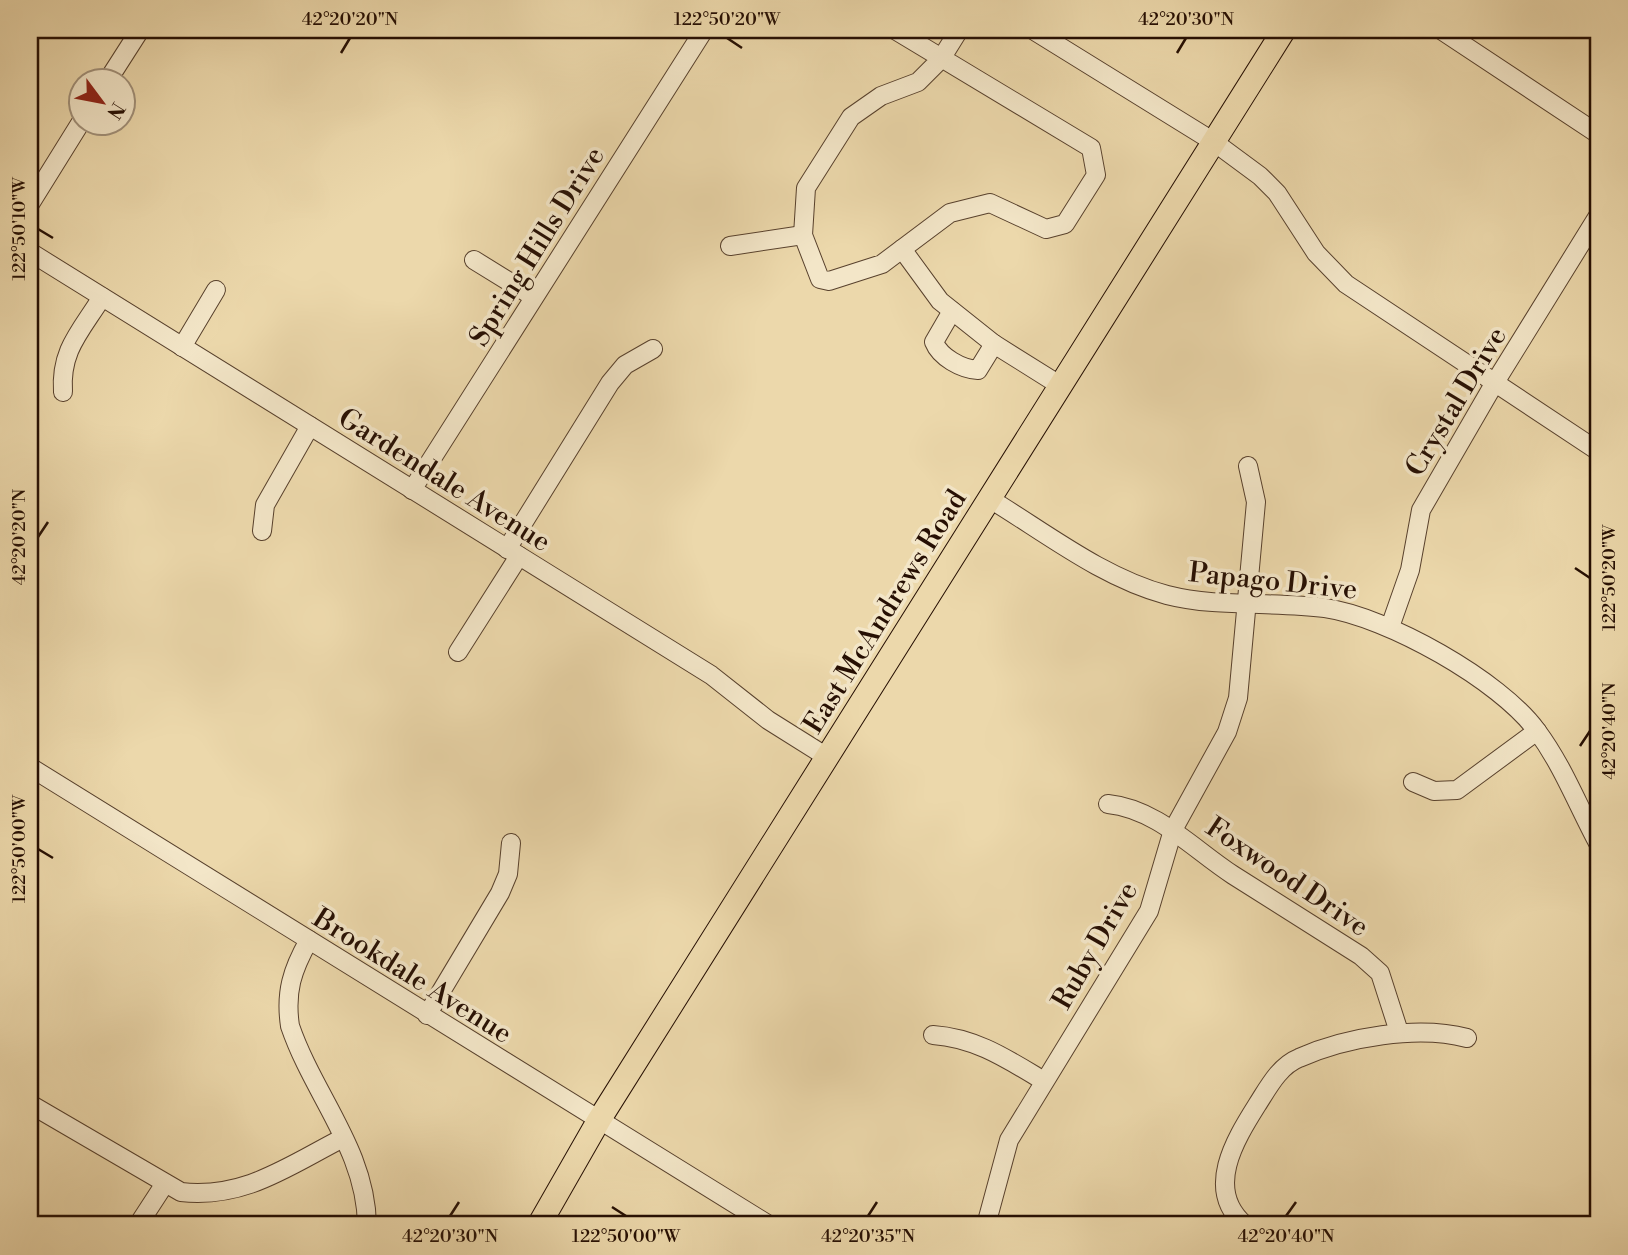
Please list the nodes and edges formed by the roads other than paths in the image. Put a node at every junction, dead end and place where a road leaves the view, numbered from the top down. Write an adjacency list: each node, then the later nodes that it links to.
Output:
1 (140, 30): 9 (street)
2 (702, 30): 22 (street, Spring Hills Drive)
3 (895, 30): 8 (street)
4 (959, 30): 8 (street)
5 (1033, 30): 12 (street)
6 (1284, 30): 12 (main road, East McAndrews Road)
7 (1441, 30): 10 (street)
8 (941, 59): 15 (street); 17 (street)
9 (117, 66)
10 (1598, 134)
11 (72, 136): 13 (street)
12 (1214, 142): 27 (street); 28 (main road, East McAndrews Road)
13 (30, 204)
14 (1598, 216): 27 (street, Crystal Drive)
15 (803, 235): 16 (street); 17 (street)
16 (730, 246)
17 (902, 248): 23 (street)
18 (30, 252): 21 (street, Gardendale Avenue)
19 (474, 260): 22 (street)
20 (216, 290): 25 (street)
21 (102, 297): 25 (street, Gardendale Avenue); 29 (street)
22 (534, 298): 33 (street, Spring Hills Drive)
23 (952, 311): 24 (street); 24 (street)
24 (994, 344): 28 (street)
25 (182, 347): 30 (street, Gardendale Avenue)
26 (653, 349): 36 (street)
27 (1494, 384): 31 (street); 38 (street, Crystal Drive)
28 (1061, 386): 34 (main road, East McAndrews Road)
29 (63, 392)
30 (310, 426): 33 (street, Gardendale Avenue); 35 (street)
31 (1598, 451)
32 (1248, 466): 37 (street, Ruby Drive)
33 (412, 490): 36 (street, Gardendale Avenue)
34 (990, 499): 37 (street, Papago Drive); 41 (main road, East McAndrews Road)
35 (261, 531)
36 (513, 552): 39 (street); 41 (street, Gardendale Avenue)
37 (1248, 604): 38 (street, Papago Drive); 45 (street, Ruby Drive)
38 (1390, 627): 40 (street, Papago Drive)
39 (458, 652)
40 (1537, 731): 43 (street); 47 (street, Papago Drive)
41 (827, 757): 55 (main road, East McAndrews Road)
42 (30, 767): 48 (street, Brookdale Avenue)
43 (1413, 782)
44 (1108, 804): 45 (street, Foxwood Drive)
45 (1173, 830): 50 (street, Foxwood Drive); 53 (street, Ruby Drive)
46 (511, 843): 49 (street)
47 (1598, 843)
48 (309, 940): 49 (street, Brookdale Avenue); 56 (street)
49 (427, 1015): 55 (street, Brookdale Avenue)
50 (1399, 1032): 52 (street); 63 (street)
51 (933, 1035): 53 (street)
52 (1467, 1038)
53 (1044, 1080): 62 (street, Ruby Drive)
54 (30, 1104): 57 (street)
55 (599, 1120): 60 (main road, East McAndrews Road); 61 (street, Brookdale Avenue)
56 (343, 1138): 57 (street); 59 (street)
57 (164, 1185): 58 (street)
58 (138, 1225)
59 (367, 1225)
60 (538, 1225)
61 (769, 1225)
62 (986, 1225)
63 (1245, 1225)

